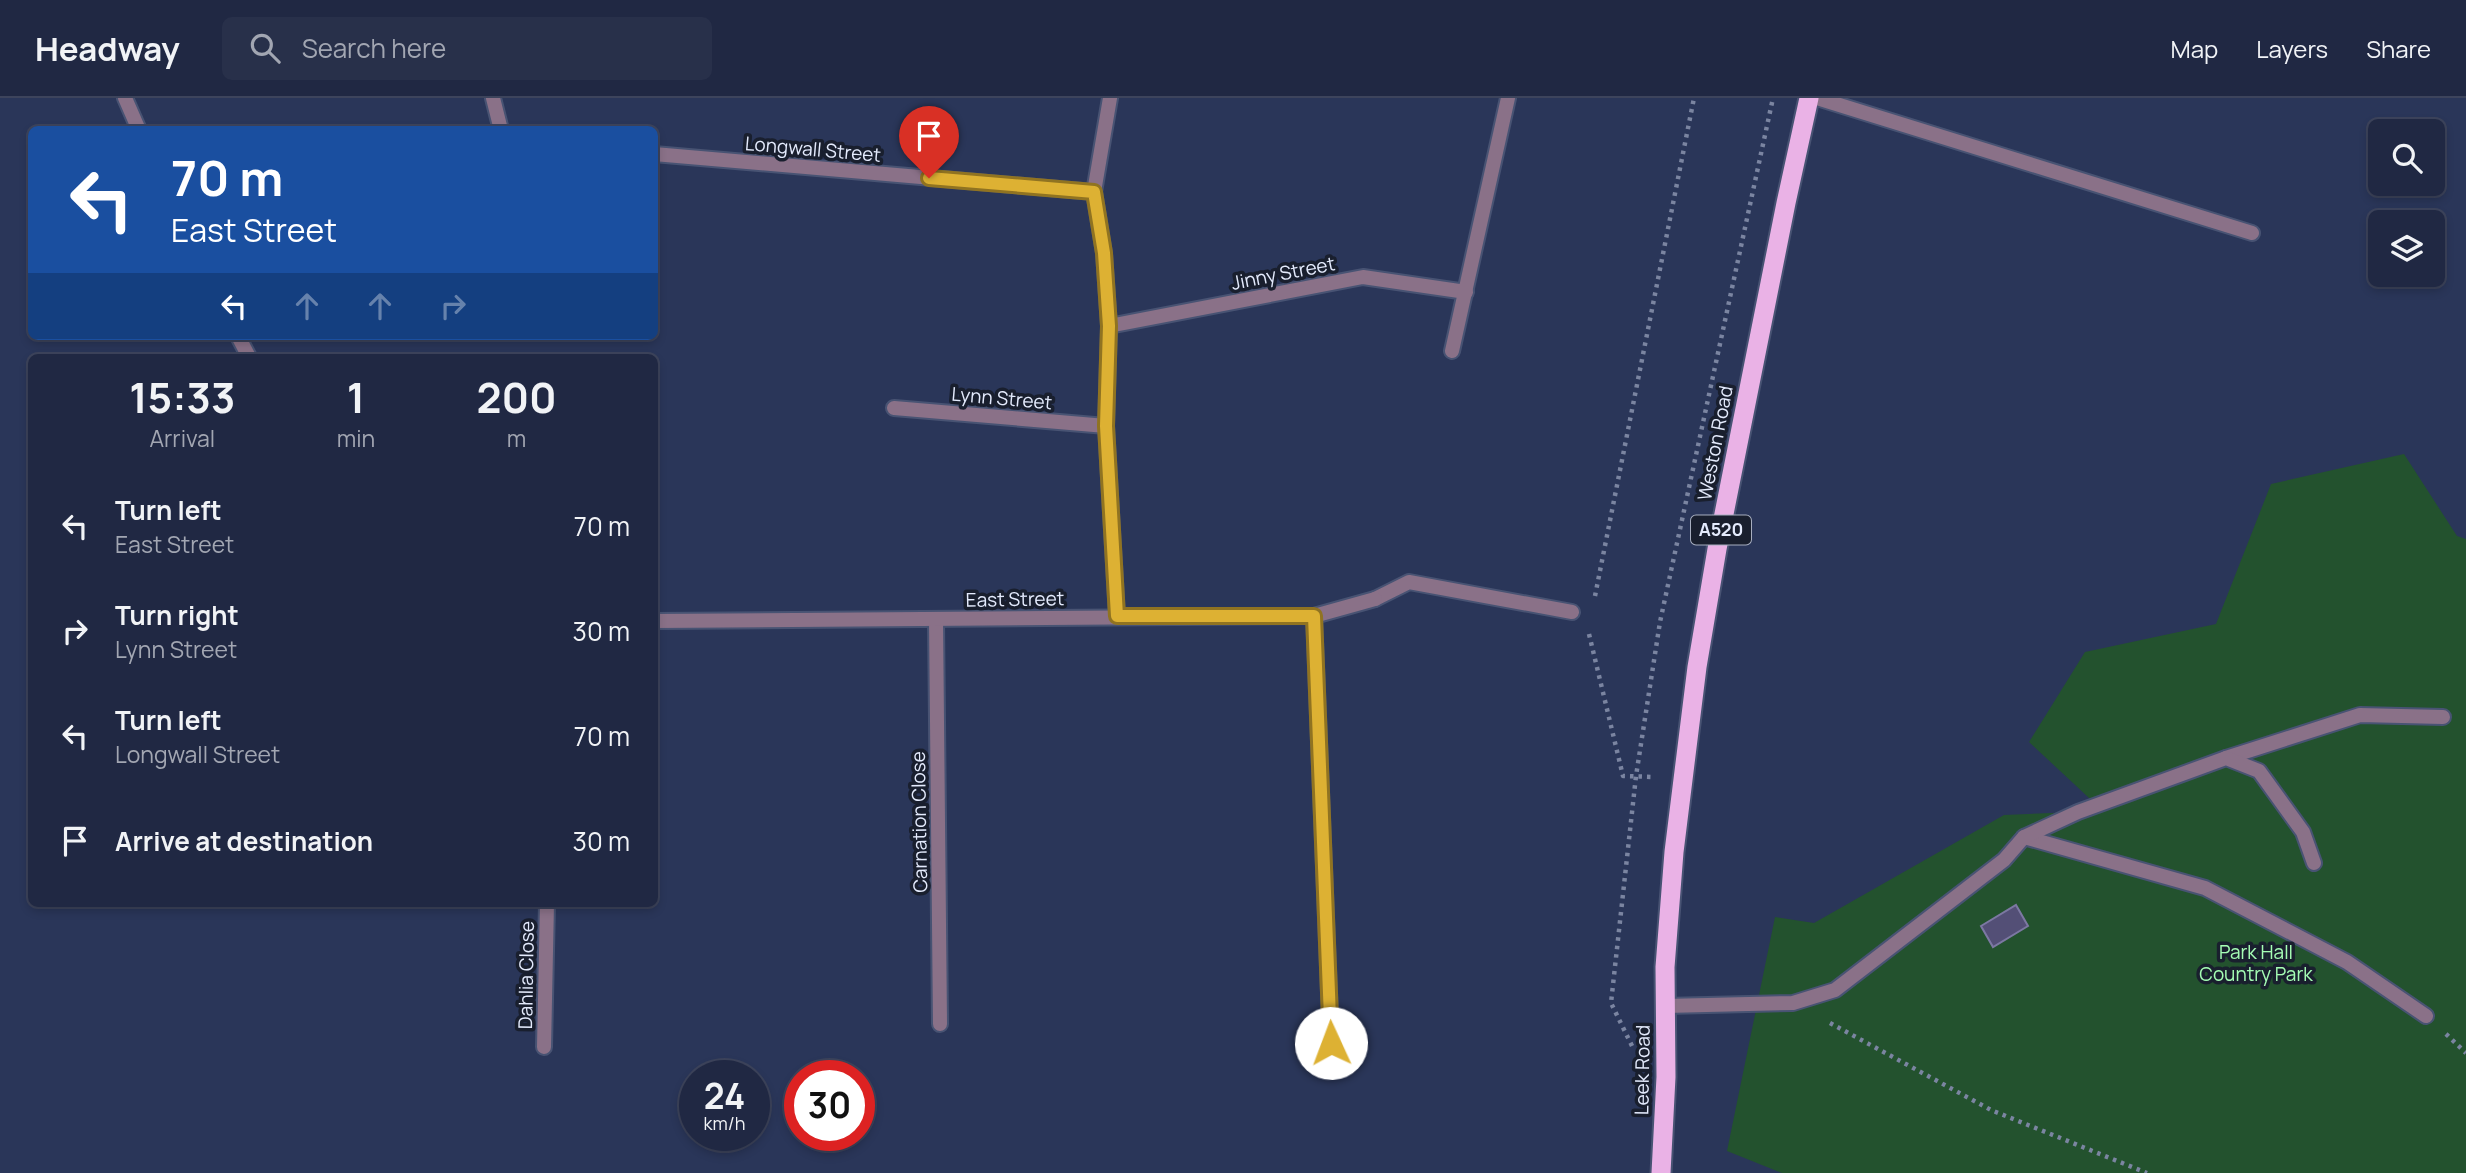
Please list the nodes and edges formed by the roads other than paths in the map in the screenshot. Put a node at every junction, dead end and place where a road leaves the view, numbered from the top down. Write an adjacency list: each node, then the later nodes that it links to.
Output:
1 (125, 98): 7 (street)
2 (493, 98): 8 (street)
3 (1110, 98): 10 (street)
4 (1508, 98): 12 (street)
5 (1809, 98): 27 (highway, Weston Road / A520)
6 (1817, 98): 11 (street)
7 (137, 126)
8 (500, 126)
9 (658, 155): 10 (street, Longwall Street)
10 (1094, 192): 13 (street)
11 (2252, 233)
12 (1466, 292): 13 (street, Jinny Street); 14 (street)
13 (1109, 326): 16 (street)
14 (1452, 351)
15 (894, 408): 16 (street, Lynn Street)
16 (1106, 426): 18 (street)
17 (1572, 612): 19 (street, East Street)
18 (1117, 616): 19 (street, East Street); 20 (street, East Street)
19 (1314, 616): 31 (street)
20 (936, 620): 21 (street, East Street); 30 (street, Carnation Close)
21 (658, 621)
22 (2443, 717): 23 (street)
23 (2226, 758): 24 (street); 25 (street)
24 (2025, 837): 28 (street); 29 (street)
25 (2314, 863)
26 (547, 907): 32 (street, Dahlia Close)
27 (1665, 967): 28 (highway, Leek Road / A520)
28 (1665, 1006): 33 (highway, Leek Road / A520)
29 (2426, 1016)
30 (940, 1024)
31 (1331, 1043)
32 (544, 1048)
33 (1661, 1173)

